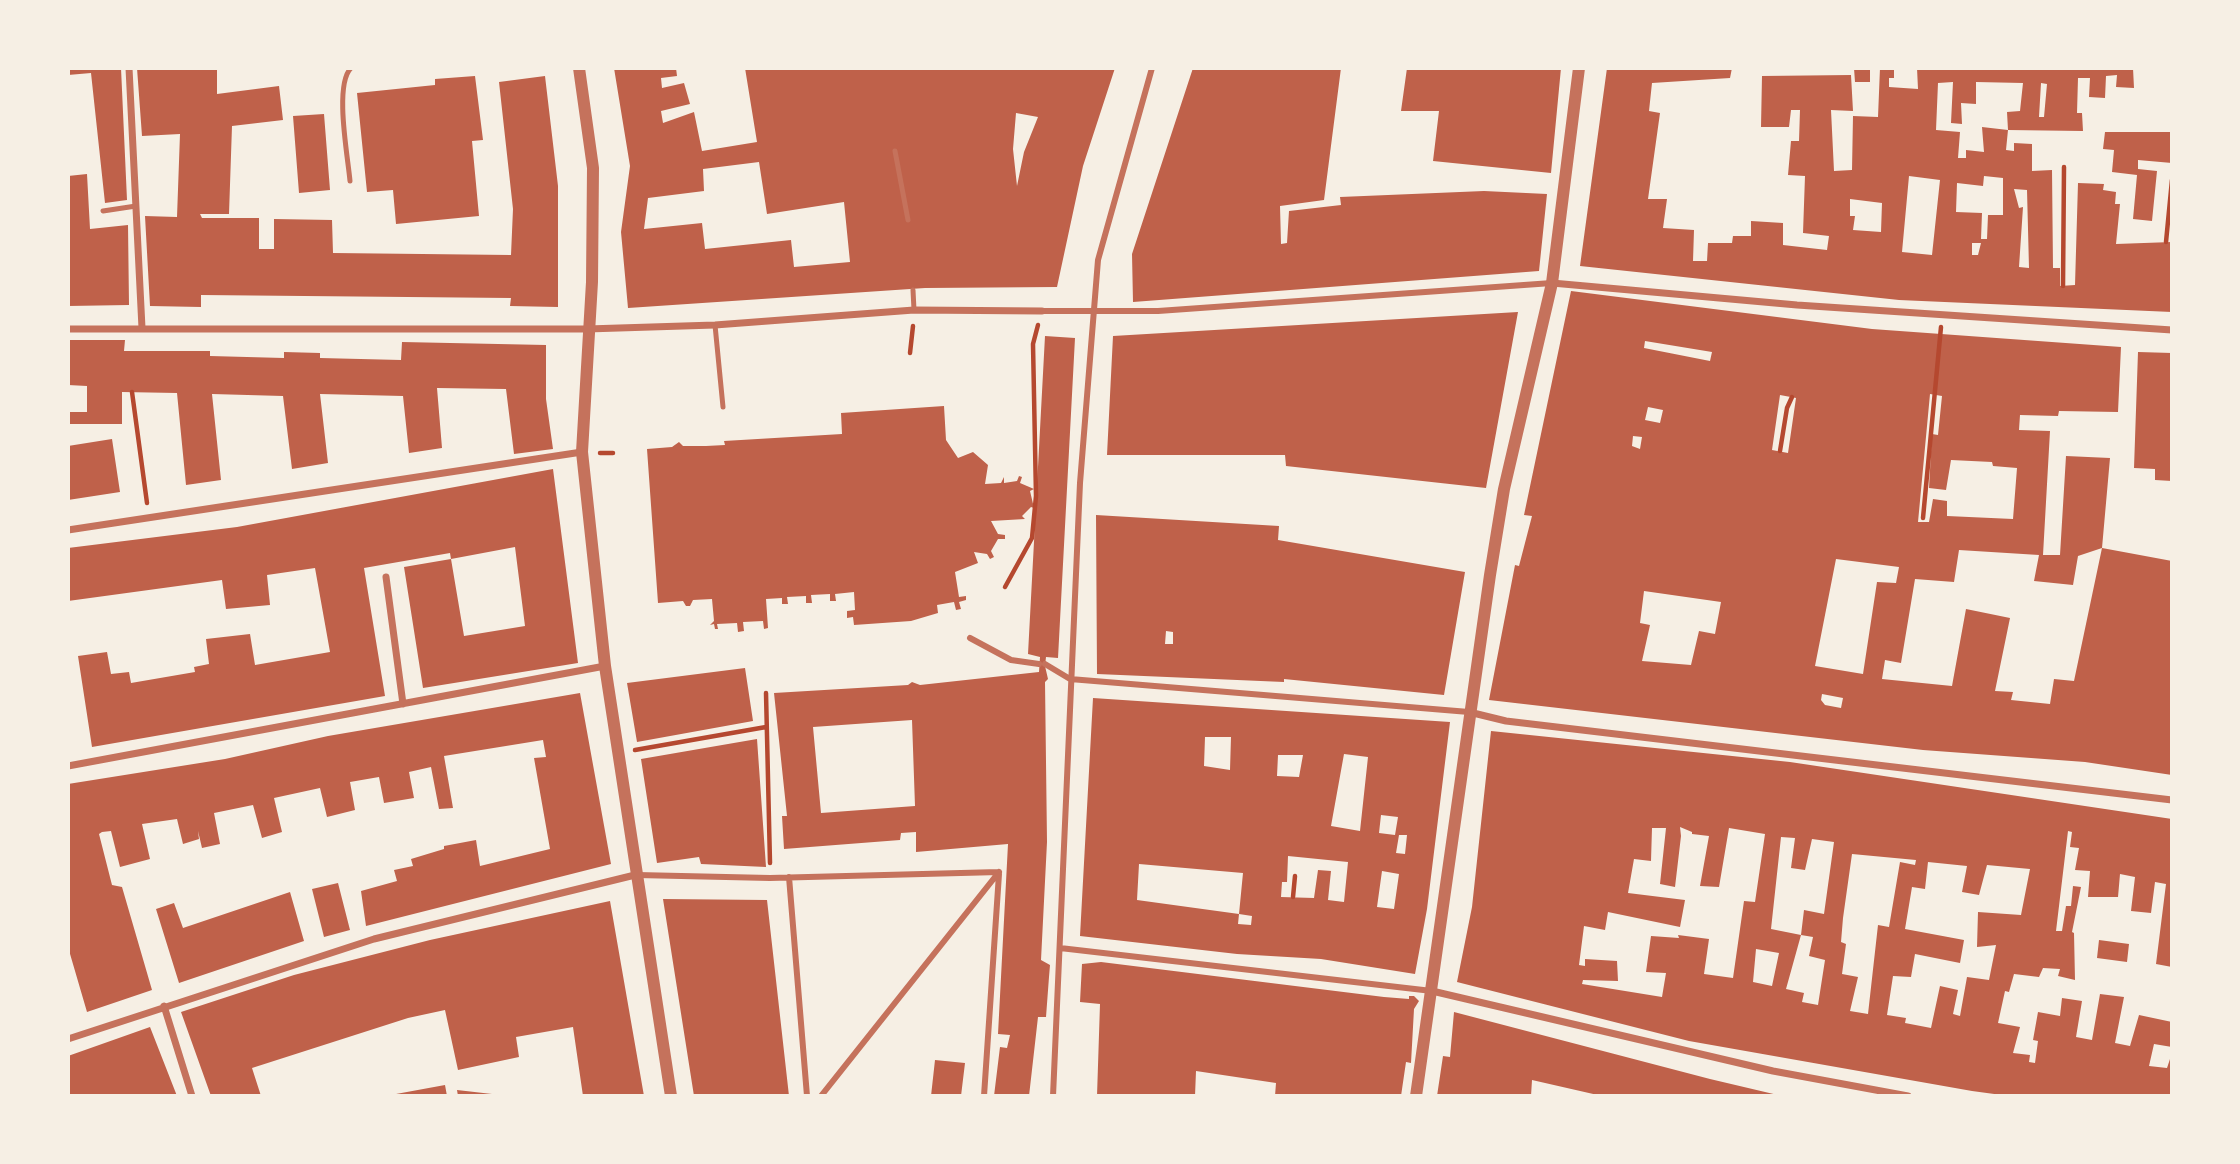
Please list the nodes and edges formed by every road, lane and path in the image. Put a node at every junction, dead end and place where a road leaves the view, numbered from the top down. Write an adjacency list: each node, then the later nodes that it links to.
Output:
1 (129, 68): 10 (street)
2 (351, 68): 9 (lane)
3 (579, 68): 24 (street)
4 (1152, 68): 19 (street)
5 (1579, 68): 14 (street)
6 (895, 151): 12 (lane)
7 (2064, 167): 15 (path)
8 (2172, 180): 13 (path)
9 (350, 181)
10 (136, 206): 11 (lane); 22 (street)
11 (103, 211)
12 (908, 220)
13 (2166, 242)
14 (1552, 283): 19 (street); 20 (street); 43 (street)
15 (2063, 286)
16 (913, 290): 17 (lane)
17 (914, 310): 18 (street); 21 (street); 27 (path)
18 (1042, 311): 19 (street)
19 (1094, 311): 40 (street)
20 (1942, 315): 25 (street); 34 (path)
21 (715, 325): 24 (street); 30 (lane)
22 (142, 328): 23 (street); 24 (street)
23 (68, 329)
24 (587, 329): 32 (street)
25 (2172, 330)
26 (1033, 344): 37 (path)
27 (910, 353)
28 (132, 392): 33 (path)
29 (1792, 397): 31 (path)
30 (723, 407)
31 (1780, 451)
32 (582, 452): 33 (street); 39 (street)
33 (149, 518): 35 (street)
34 (1923, 518)
35 (68, 530)
36 (386, 577): 42 (street)
37 (1005, 587)
38 (970, 638): 40 (street)
39 (605, 666): 42 (street); 45 (street)
40 (1070, 679): 43 (street); 54 (street)
41 (766, 693): 44 (path)
42 (403, 704): 46 (street)
43 (1469, 712): 47 (street); 55 (street)
44 (766, 727): 45 (path); 52 (path)
45 (617, 753): 49 (street)
46 (68, 766)
47 (2172, 800)
48 (999, 872): 51 (street); 61 (street); 62 (street)
49 (635, 875): 52 (street); 56 (street); 59 (street)
50 (1294, 876): 53 (path)
51 (789, 877): 52 (street); 60 (street)
52 (770, 878)
53 (1293, 897)
54 (1060, 948): 55 (street); 63 (street)
55 (1432, 991): 64 (street); 65 (street)
56 (164, 1006): 57 (street); 58 (street)
57 (69, 1037)
58 (192, 1096)
59 (671, 1096)
60 (807, 1096)
61 (821, 1096)
62 (984, 1096)
63 (1054, 1096)
64 (1416, 1096)
65 (1908, 1096)

